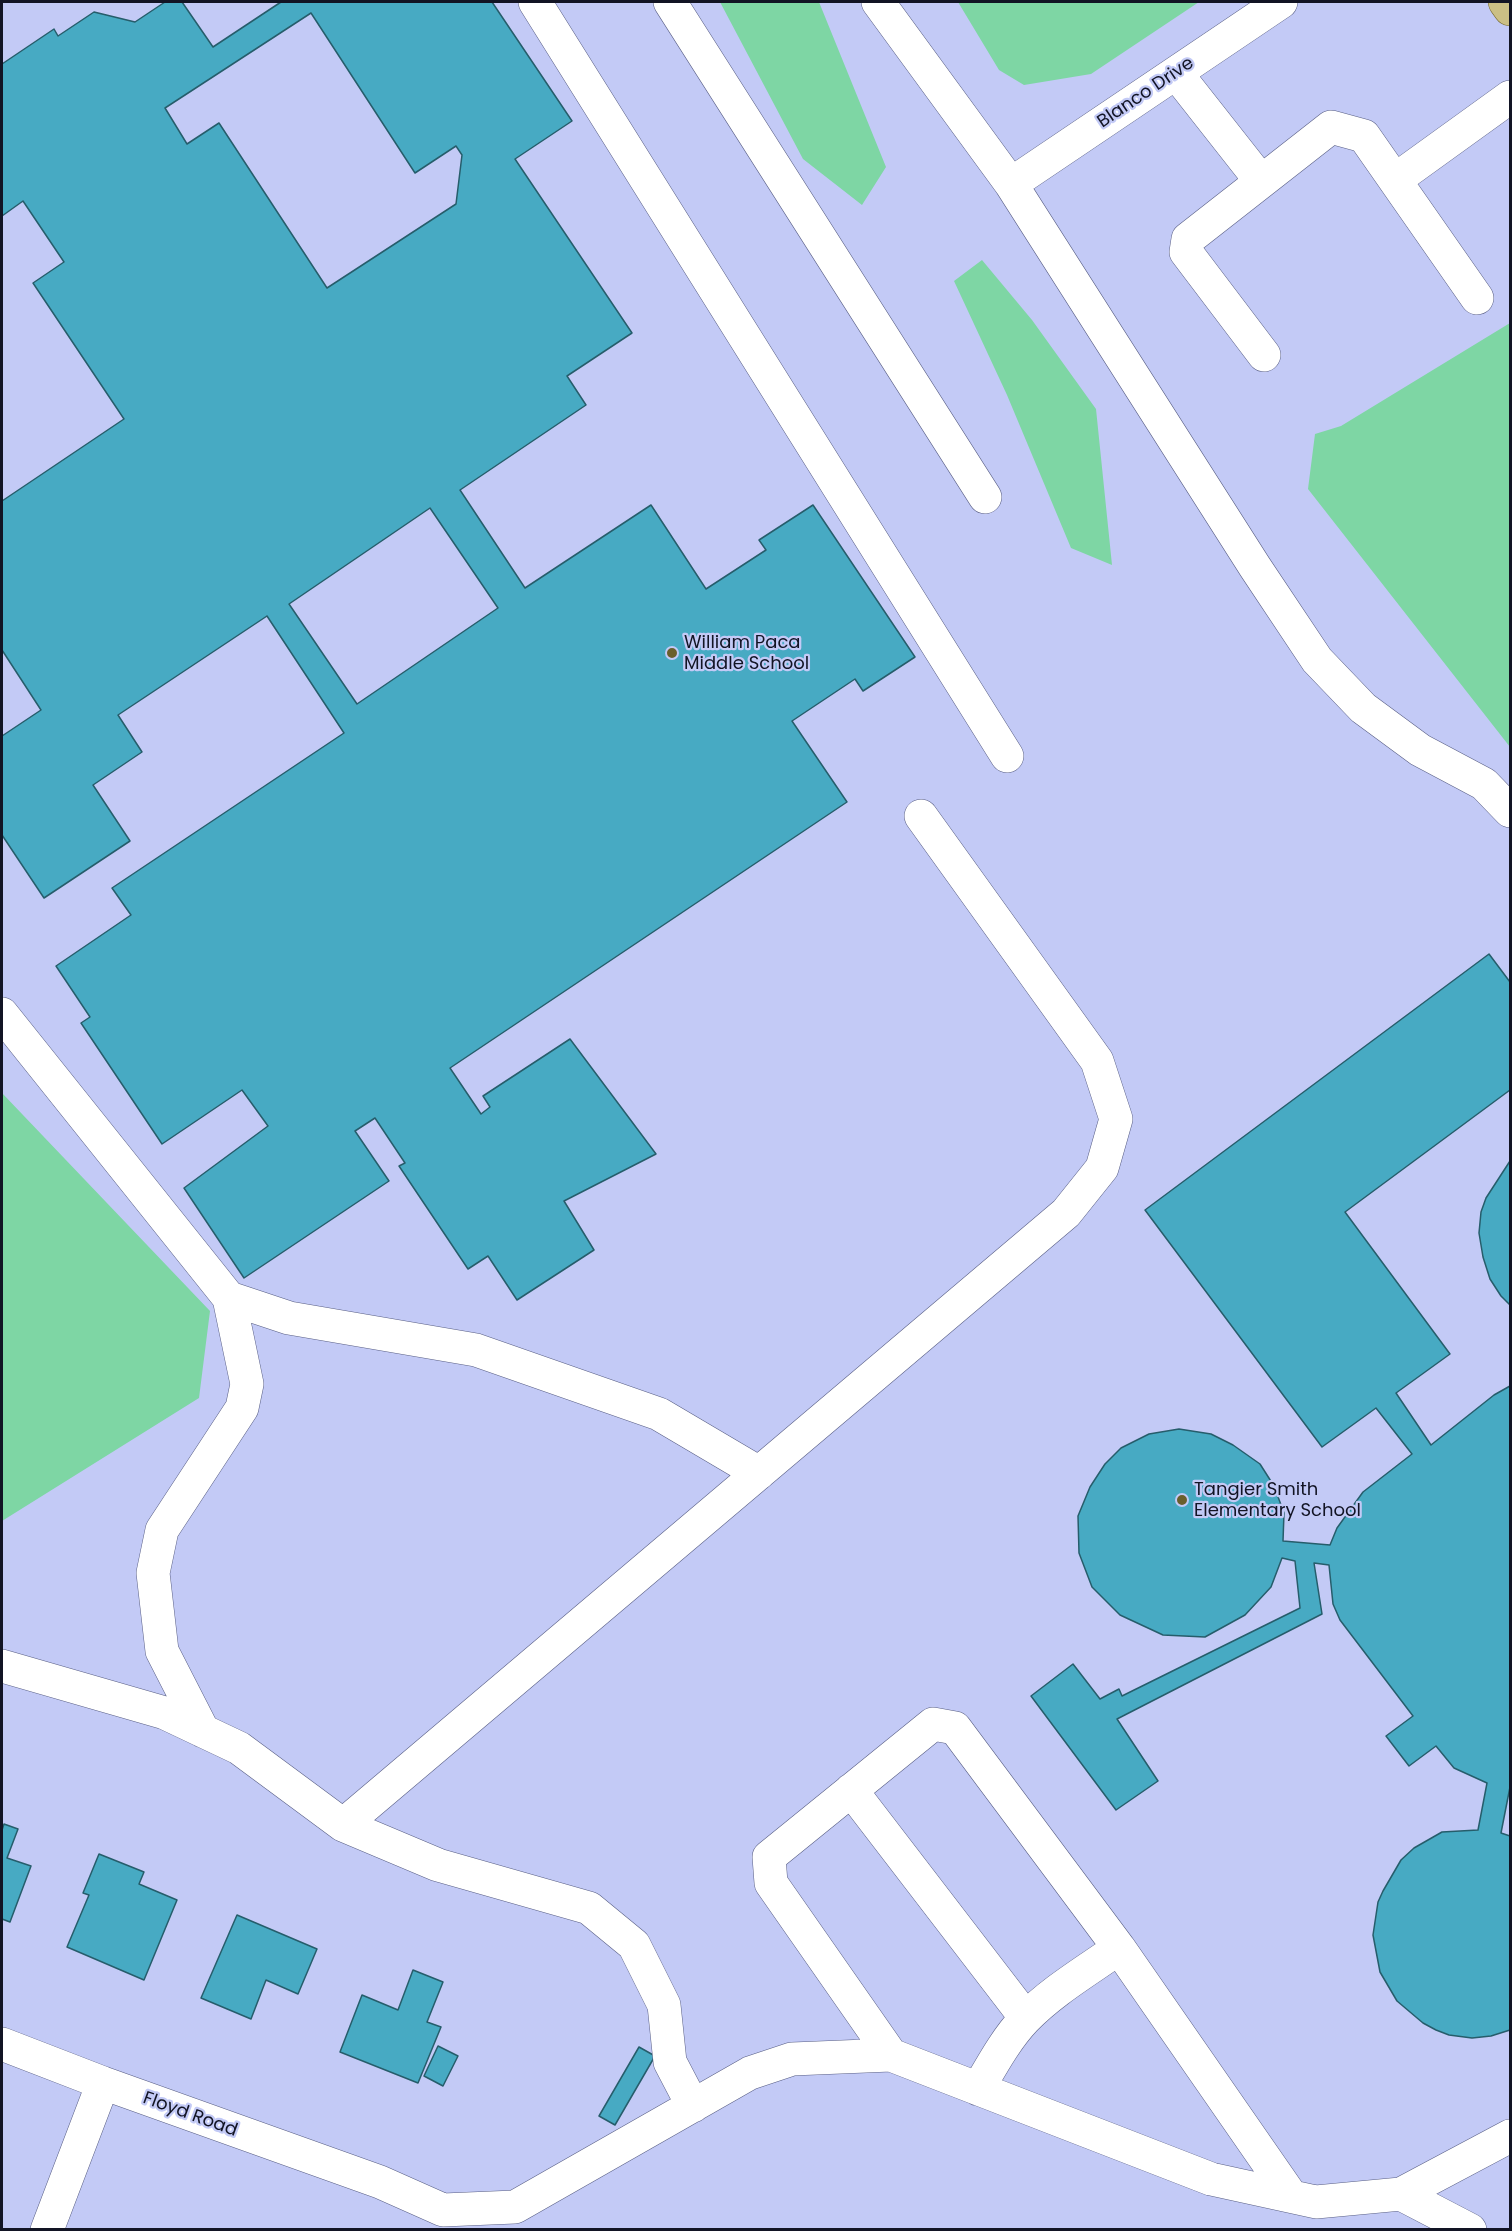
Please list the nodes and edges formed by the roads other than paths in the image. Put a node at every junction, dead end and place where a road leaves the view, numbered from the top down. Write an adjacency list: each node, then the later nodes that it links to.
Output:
1 (536, 2): 15 (street)
2 (670, 2): 14 (street)
3 (878, 2): 11 (street)
4 (1281, 2): 7 (street, Blanco Drive)
5 (1505, 2): 6 (main road)
6 (1510, 9)
7 (1176, 73): 9 (street); 11 (street, Blanco Drive)
8 (1510, 97): 10 (street)
9 (1261, 180): 10 (street); 13 (street)
10 (1395, 180): 12 (street)
11 (1011, 184): 16 (street)
12 (1477, 298)
13 (1264, 355)
14 (985, 497)
15 (1007, 756)
16 (1510, 811)
17 (921, 816): 20 (street)
18 (2, 1014): 19 (street)
19 (229, 1298): 20 (street); 22 (street)
20 (759, 1473): 24 (street)
21 (2, 1666): 22 (street)
22 (203, 1731): 24 (street)
23 (851, 1790): 25 (street); 26 (street); 28 (street)
24 (343, 1825): 31 (street)
25 (1119, 1948): 26 (street); 34 (street)
26 (1026, 2018): 30 (street)
27 (2, 2044): 29 (street, Floyd Road)
28 (891, 2055): 30 (street); 31 (street, Floyd Road)
29 (103, 2083): 31 (street, Floyd Road); 35 (street)
30 (978, 2089): 34 (street)
31 (693, 2106)
32 (1510, 2136): 33 (street)
33 (1401, 2194): 34 (street); 36 (street)
34 (1291, 2196)
35 (47, 2229)
36 (1470, 2229)

